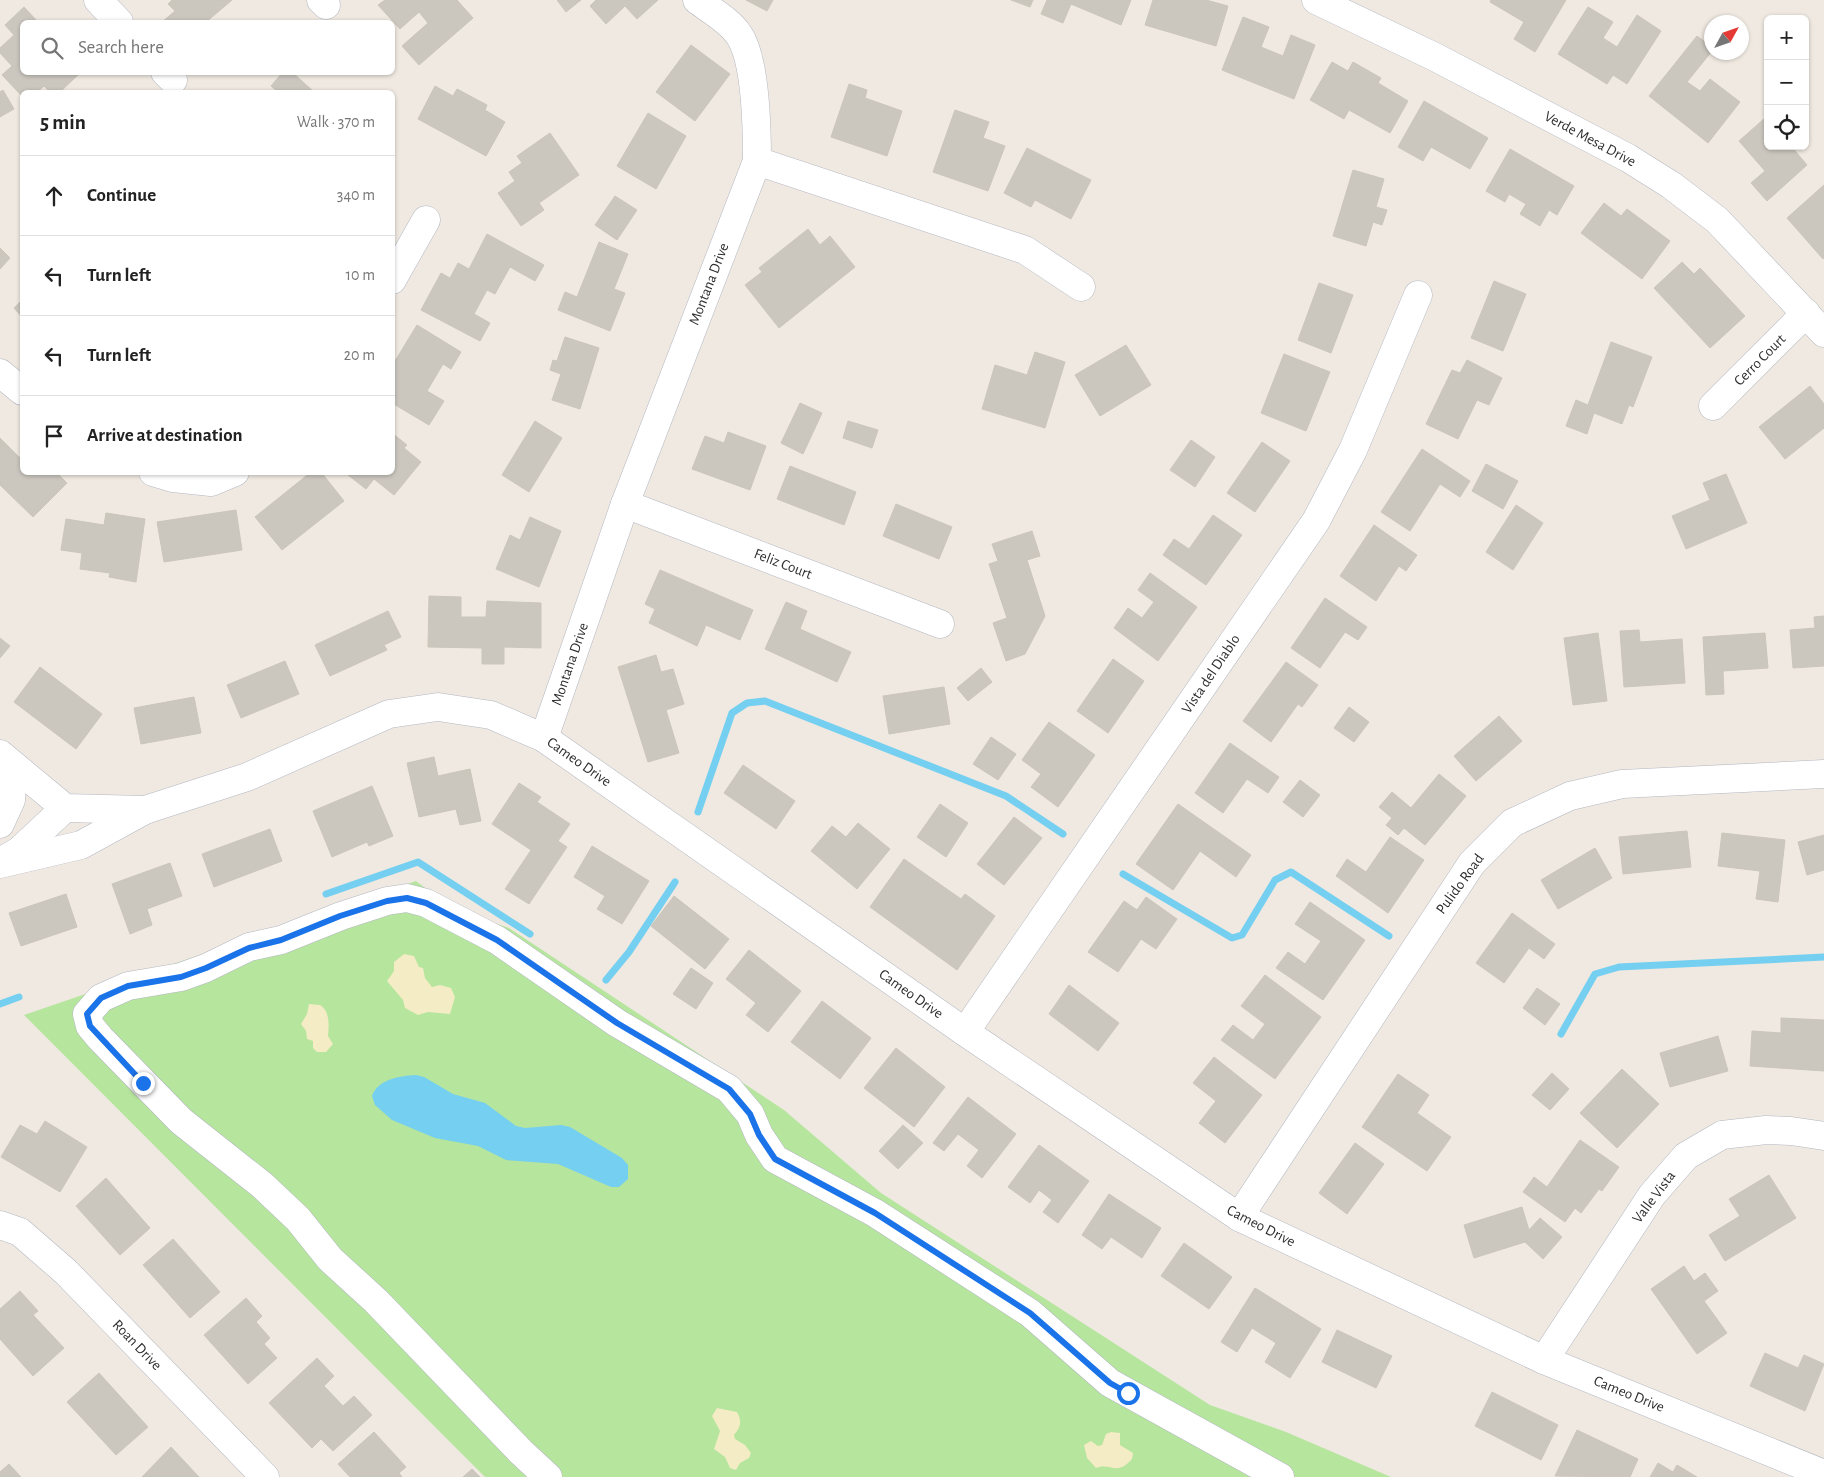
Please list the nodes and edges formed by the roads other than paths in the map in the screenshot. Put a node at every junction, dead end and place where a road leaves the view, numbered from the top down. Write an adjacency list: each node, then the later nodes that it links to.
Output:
1 (98, 0): 4 (street)
2 (697, 0): 5 (street)
3 (1316, 0): 10 (street, Verde Mesa Drive)
4 (117, 20)
5 (757, 161): 8 (street); 17 (street, Montana Drive)
6 (426, 220): 7 (street)
7 (395, 275)
8 (1081, 286)
9 (1418, 295): 26 (street, Vista del Diablo)
10 (1806, 313): 11 (street, Verde Mesa Drive); 14 (street, Cerro Court)
11 (1824, 333)
12 (0, 373): 13 (street)
13 (20, 389)
14 (1713, 406)
15 (163, 475): 16 (street)
16 (228, 475)
17 (626, 504): 18 (street, Feliz Court); 19 (street, Montana Drive)
18 (940, 624)
19 (544, 738): 23 (street, Cameo Drive); 26 (street, Cameo Drive)
20 (7, 760): 22 (street); 24 (street)
21 (1824, 774): 28 (street, Pulido Road)
22 (64, 808): 23 (street, Cameo Drive); 25 (street)
23 (145, 810): 25 (street)
24 (0, 824)
25 (0, 863)
26 (965, 1032): 28 (street, Cameo Drive)
27 (1824, 1136): 30 (street, Valle Vista)
28 (1240, 1218): 30 (street, Cameo Drive)
29 (0, 1225): 32 (street, Roan Drive)
30 (1544, 1360): 31 (street, Cameo Drive)
31 (1824, 1474)
32 (265, 1477)
33 (548, 1477): 34 (street)
34 (1280, 1477)

